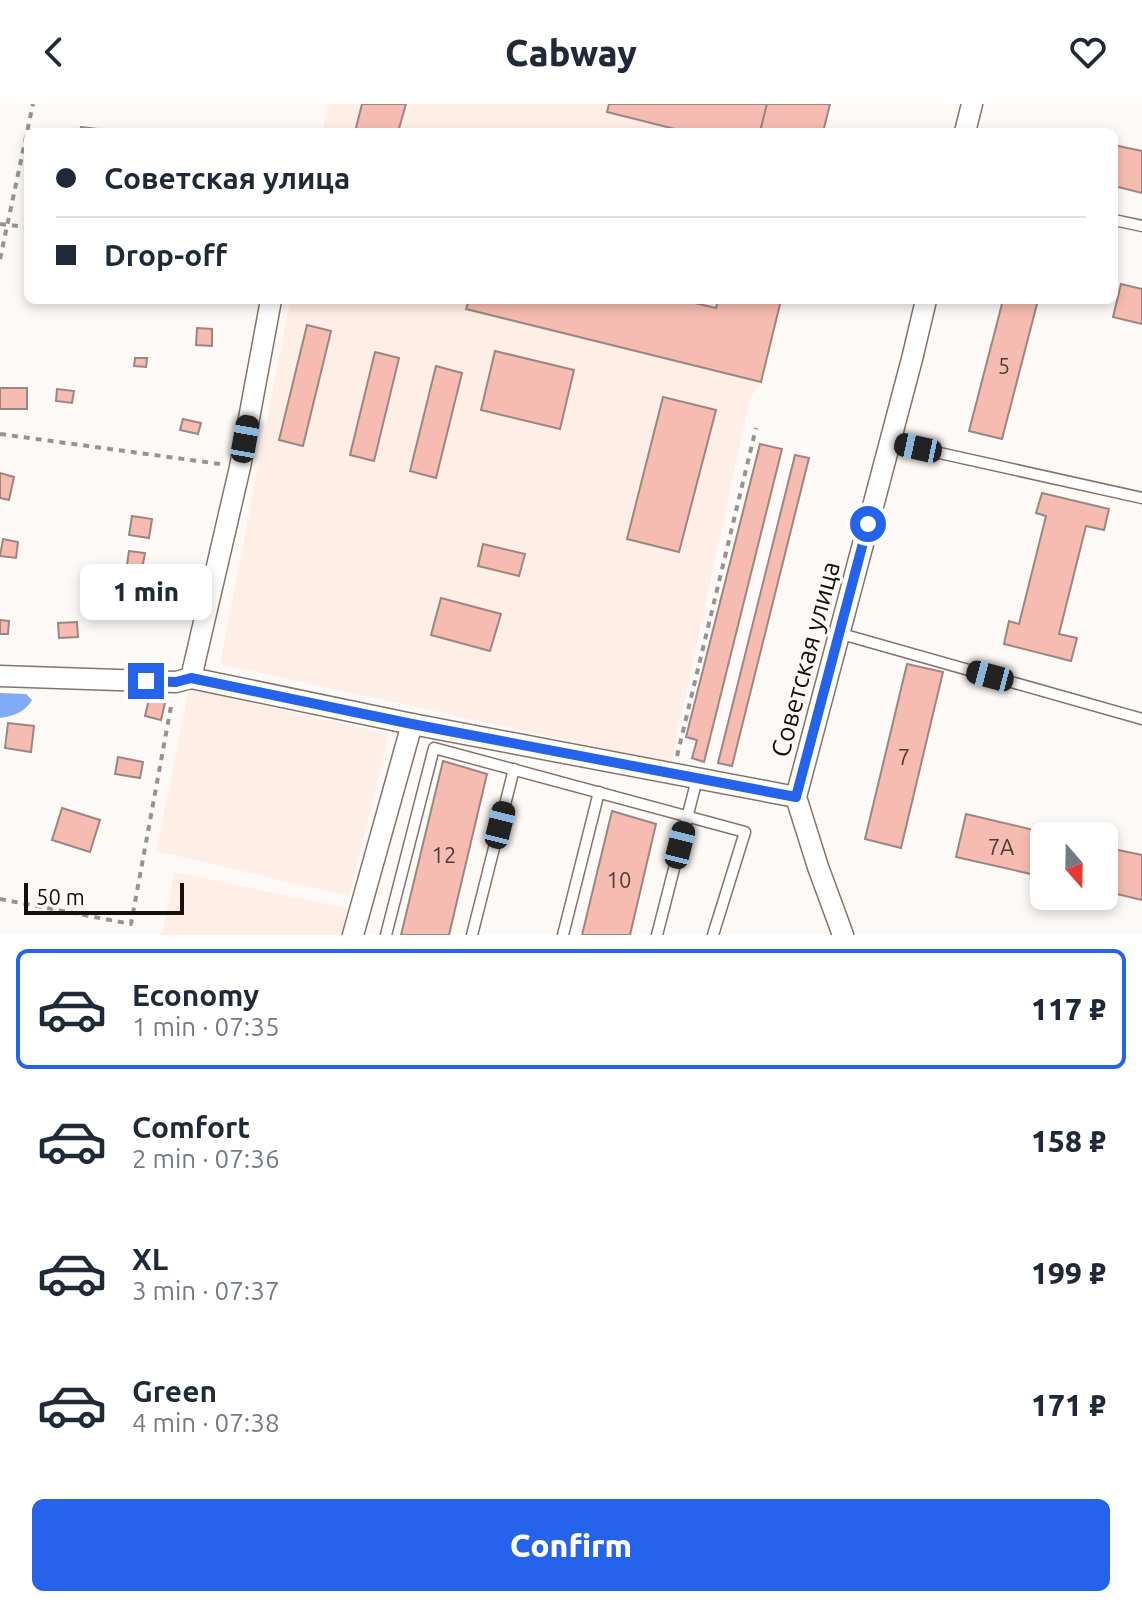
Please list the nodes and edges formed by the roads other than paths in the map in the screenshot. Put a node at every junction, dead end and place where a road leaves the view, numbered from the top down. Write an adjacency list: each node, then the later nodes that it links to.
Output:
1 (972, 104): 2 (street)
2 (966, 128)
3 (1118, 221): 4 (lane)
4 (1142, 226)
5 (270, 304): 11 (street)
6 (925, 304): 7 (street, Советская улица)
7 (890, 442): 8 (lane); 9 (street, Советская улица)
8 (1142, 498)
9 (838, 633): 12 (lane); 17 (street, Советская улица)
10 (0, 676): 11 (street)
11 (183, 680): 13 (street)
12 (1142, 719)
13 (412, 724): 15 (street); 19 (street)
14 (514, 769): 16 (lane); 20 (lane); 21 (lane)
15 (697, 779): 17 (street); 18 (lane)
16 (599, 792): 18 (lane); 22 (lane)
17 (796, 797): 25 (street, Советская улица)
18 (688, 815): 23 (lane); 24 (lane)
19 (353, 935)
20 (386, 935)
21 (472, 935)
22 (563, 935)
23 (657, 935)
24 (713, 935)
25 (843, 935)

